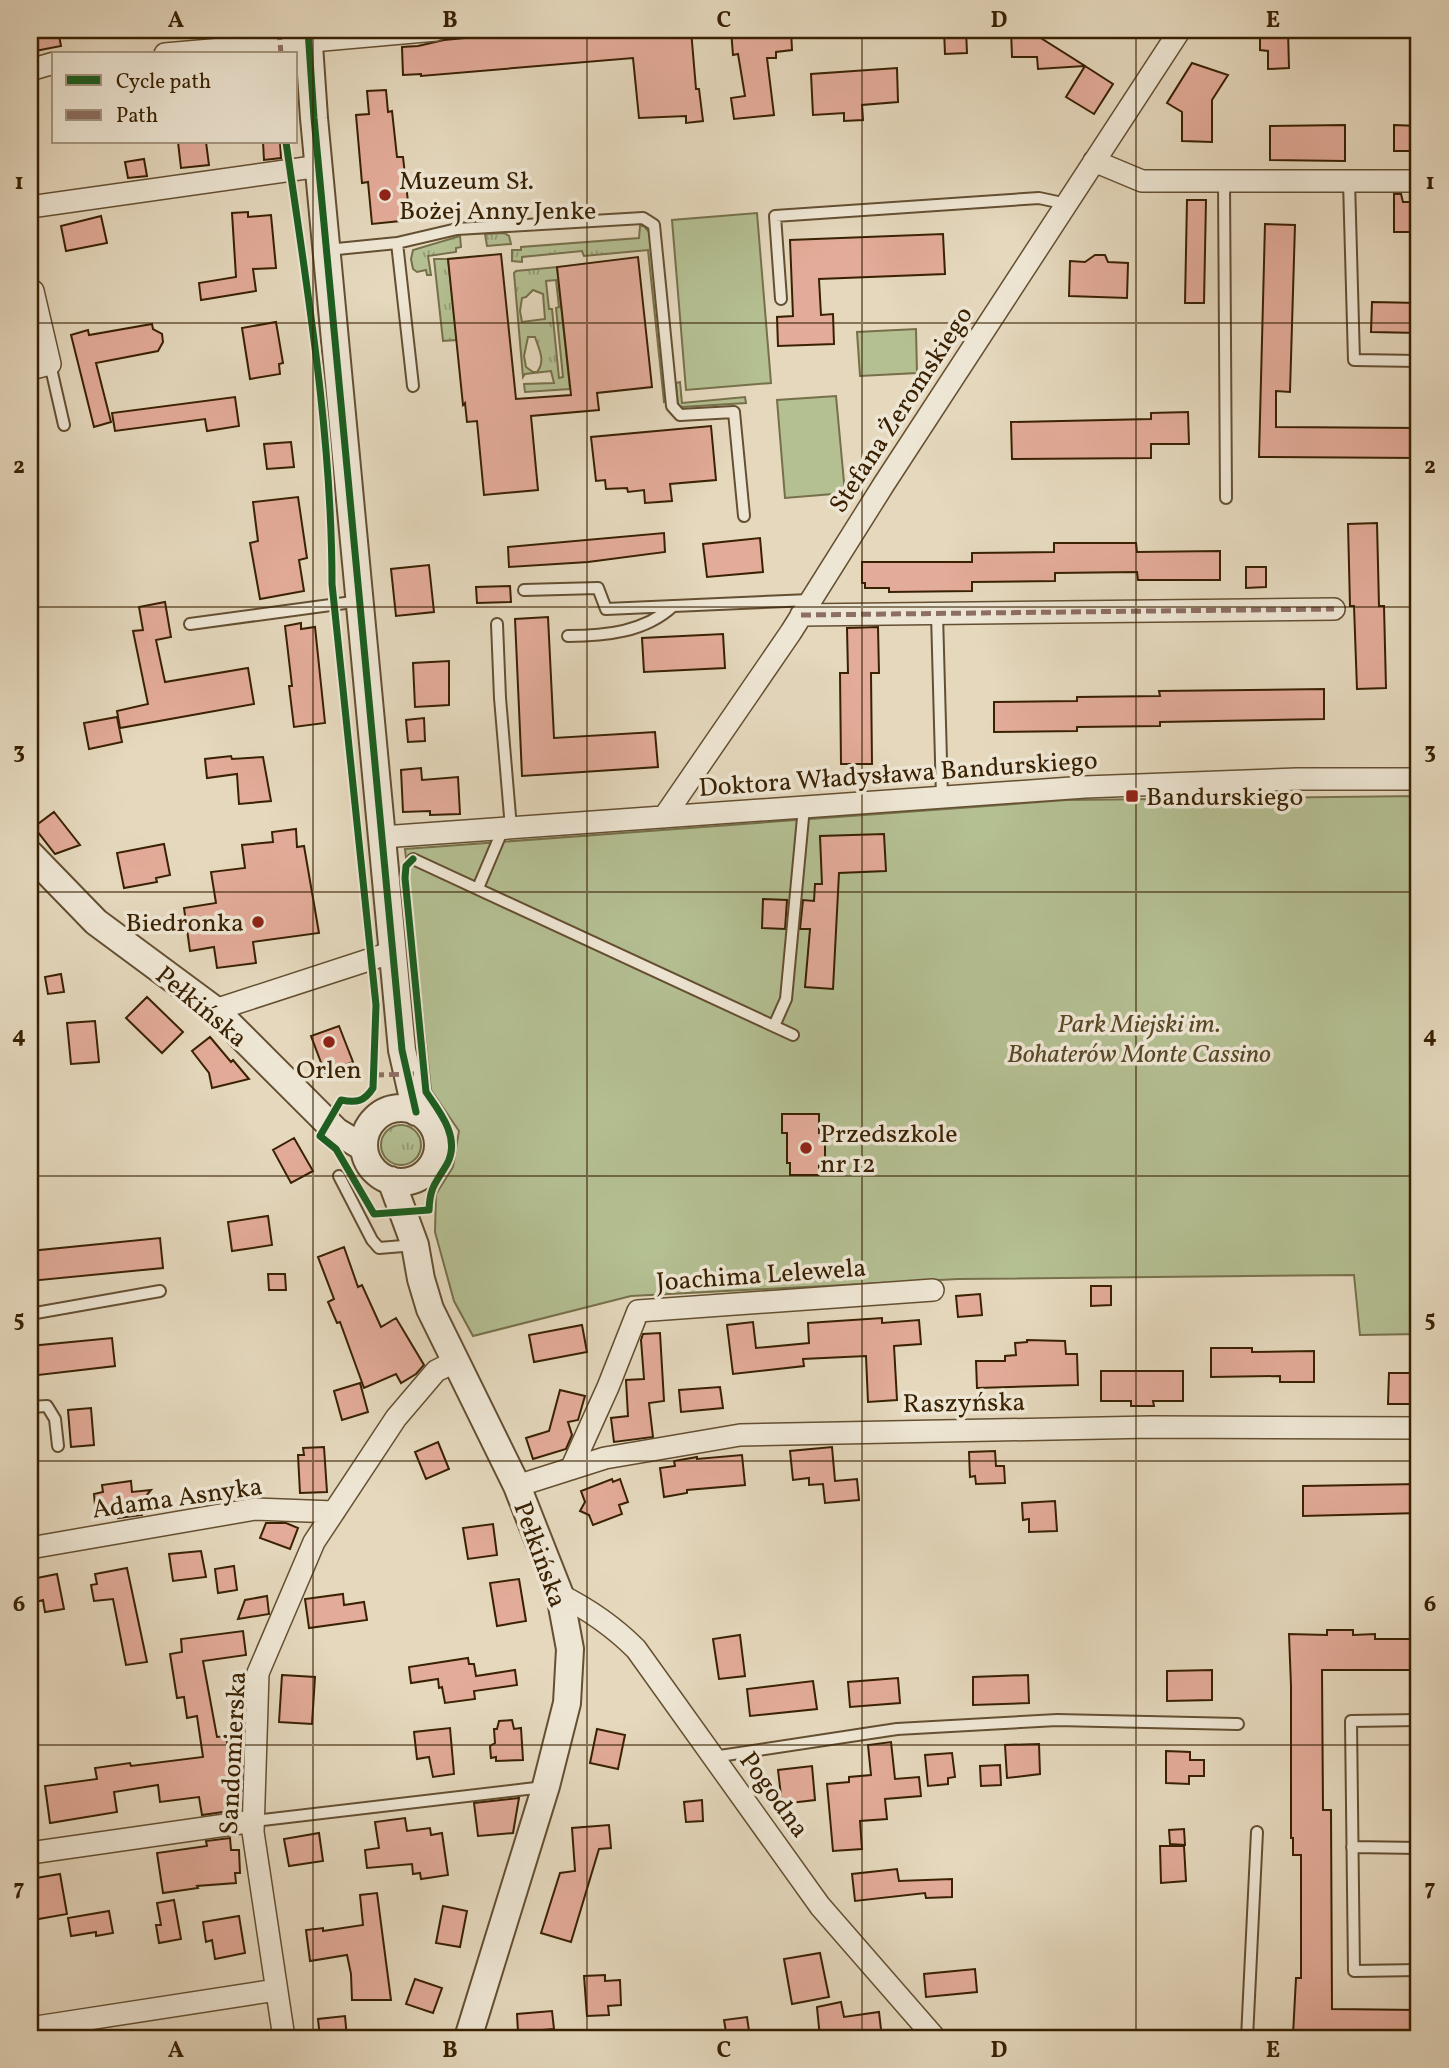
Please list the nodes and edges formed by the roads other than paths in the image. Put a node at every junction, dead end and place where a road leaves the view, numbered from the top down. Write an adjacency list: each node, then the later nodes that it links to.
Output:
1 (436, 30): 3 (street)
2 (1180, 30): 7 (street, Stefana Żeromskiego)
3 (308, 36): 4 (street); 8 (street)
4 (181, 52)
5 (52, 64): 6 (street)
6 (30, 70)
7 (1094, 162): 9 (street); 12 (street, Stefana Żeromskiego)
8 (320, 166): 13 (street); 15 (street)
9 (1224, 181): 10 (street); 22 (lane)
10 (1349, 181): 11 (street); 18 (lane)
11 (1419, 181)
12 (1067, 204): 17 (lane); 27 (street, Stefana Żeromskiego)
13 (30, 207)
14 (397, 243): 15 (lane); 20 (lane); 23 (lane)
15 (327, 250): 25 (street)
16 (33, 291): 19 (street)
17 (780, 299)
18 (1419, 361)
19 (40, 366): 21 (lane)
20 (412, 386)
21 (64, 425)
22 (1226, 498)
23 (744, 516)
24 (524, 590): 26 (lane)
25 (360, 601): 30 (lane); 38 (street)
26 (673, 606): 27 (lane); 32 (lane)
27 (806, 608): 29 (street); 36 (street, Stefana Żeromskiego)
28 (1334, 608): 29 (street)
29 (937, 614): 34 (lane)
30 (190, 624)
31 (497, 624): 37 (lane)
32 (568, 636)
33 (1419, 779): 34 (street, Doktora Władysława Bandurskiego)
34 (942, 797): 35 (street, Doktora Władysława Bandurskiego)
35 (804, 807): 36 (street, Doktora Władysława Bandurskiego); 44 (lane)
36 (664, 817): 37 (street, Doktora Władysława Bandurskiego)
37 (507, 828): 38 (street, Doktora Władysława Bandurskiego); 41 (lane)
38 (382, 837): 42 (street)
39 (30, 854): 43 (street, Pełkińska)
40 (413, 859): 41 (lane)
41 (478, 888): 44 (lane)
42 (393, 952): 43 (street); 46 (street)
43 (215, 1010): 46 (street, Pełkińska)
44 (774, 1026): 45 (lane)
45 (793, 1035)
46 (386, 1123): 48 (street); 49 (street)
47 (339, 1176): 50 (lane)
48 (419, 1177): 49 (street); 50 (street, Pełkińska)
49 (391, 1180): 50 (street, Pełkińska)
50 (415, 1245): 54 (street, Pełkińska)
51 (933, 1290): 58 (street, Joachima Lelewela)
52 (160, 1291): 53 (lane)
53 (30, 1314)
54 (456, 1361): 59 (street, Pełkińska); 60 (street, Sandomierska)
55 (30, 1407): 57 (lane)
56 (1419, 1428): 58 (street, Raszyńska)
57 (58, 1446)
58 (572, 1469): 59 (street, Raszyńska)
59 (517, 1486): 62 (street, Pełkińska)
60 (334, 1513): 61 (street, Adama Asnyka); 67 (street, Sandomierska)
61 (30, 1548)
62 (560, 1595): 65 (street, Pogodna); 66 (street, Pełkińska)
63 (1419, 1720): 69 (lane)
64 (1238, 1724): 65 (lane)
65 (713, 1757): 77 (street, Pogodna)
66 (547, 1786): 67 (lane); 76 (street, Pełkińska)
67 (254, 1821): 71 (street); 73 (street, Sandomierska)
68 (1257, 1832): 78 (lane)
69 (1352, 1847): 70 (lane); 72 (lane)
70 (1419, 1847)
71 (30, 1853)
72 (1419, 1970)
73 (276, 1990): 74 (street); 75 (street, Sandomierska)
74 (30, 2028)
75 (284, 2038)
76 (468, 2038)
77 (935, 2038)
78 (1247, 2038)

